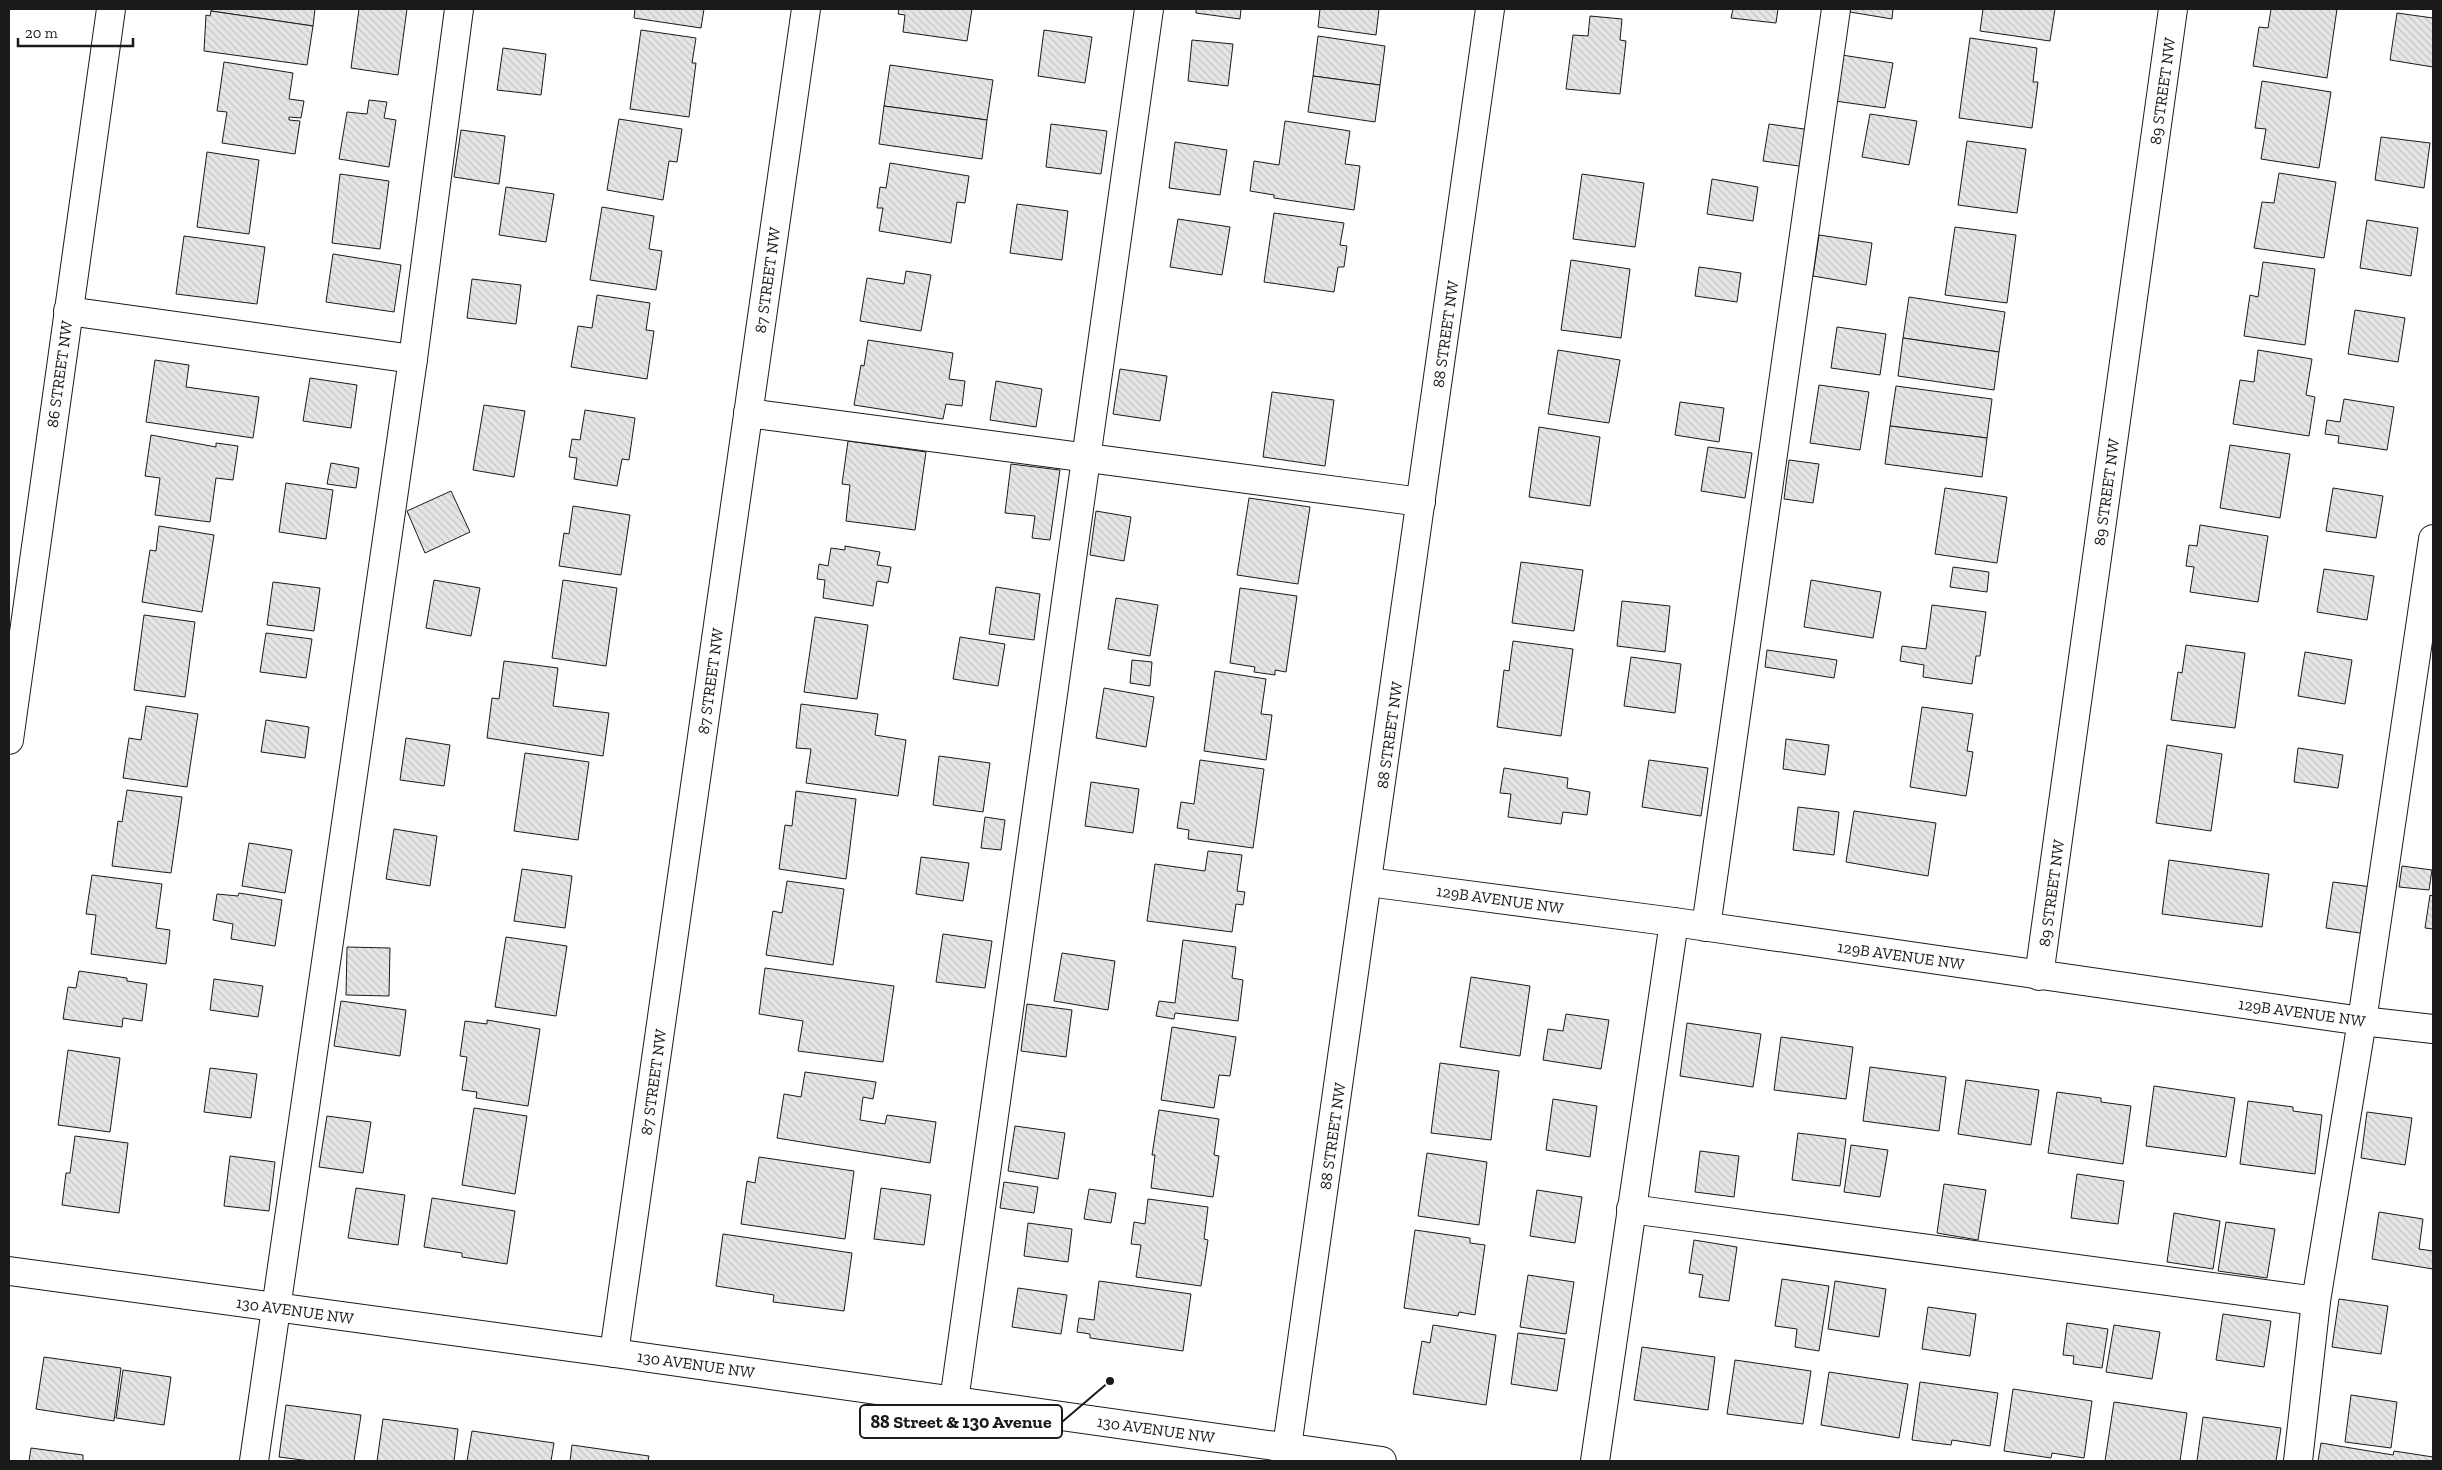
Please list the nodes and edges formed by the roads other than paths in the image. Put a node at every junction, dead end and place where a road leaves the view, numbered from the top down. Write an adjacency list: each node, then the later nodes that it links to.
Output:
1 (111, 9): 8 (street, 86 STREET NW)
2 (459, 9): 9 (street)
3 (806, 9): 10 (street, 87 STREET NW)
4 (1149, 9): 11 (street)
5 (1490, 9): 12 (street, 88 STREET NW)
6 (1836, 9): 17 (street)
7 (2173, 9): 18 (street, 89 STREET NW)
8 (68, 311): 9 (street); 14 (street, 86 STREET NW)
9 (413, 359): 24 (street)
10 (748, 413): 11 (street); 25 (street, 87 STREET NW)
11 (1087, 457): 12 (street); 26 (street)
12 (1422, 502): 15 (street, 88 STREET NW)
13 (2433, 539): 19 (street)
14 (9, 740)
15 (1368, 882): 16 (street, 129B AVENUE NW); 27 (street, 88 STREET NW)
16 (1674, 922): 17 (street, 129B AVENUE NW); 21 (street)
17 (1706, 927): 18 (street, 129B AVENUE NW)
18 (2039, 976): 19 (street, 129B AVENUE NW)
19 (2362, 1021): 20 (street, 129B AVENUE NW); 23 (street)
20 (2433, 1029)
21 (1631, 1208): 23 (street); 30 (street)
22 (9, 1270): 24 (street, 130 AVENUE NW)
23 (2316, 1302): 31 (street)
24 (277, 1307): 25 (street, 130 AVENUE NW); 28 (street)
25 (614, 1352): 26 (street, 130 AVENUE NW)
26 (954, 1401): 27 (street, 130 AVENUE NW)
27 (1286, 1455): 29 (street, 130 AVENUE NW)
28 (254, 1461)
29 (1382, 1461)
30 (1595, 1461)
31 (2298, 1461)

